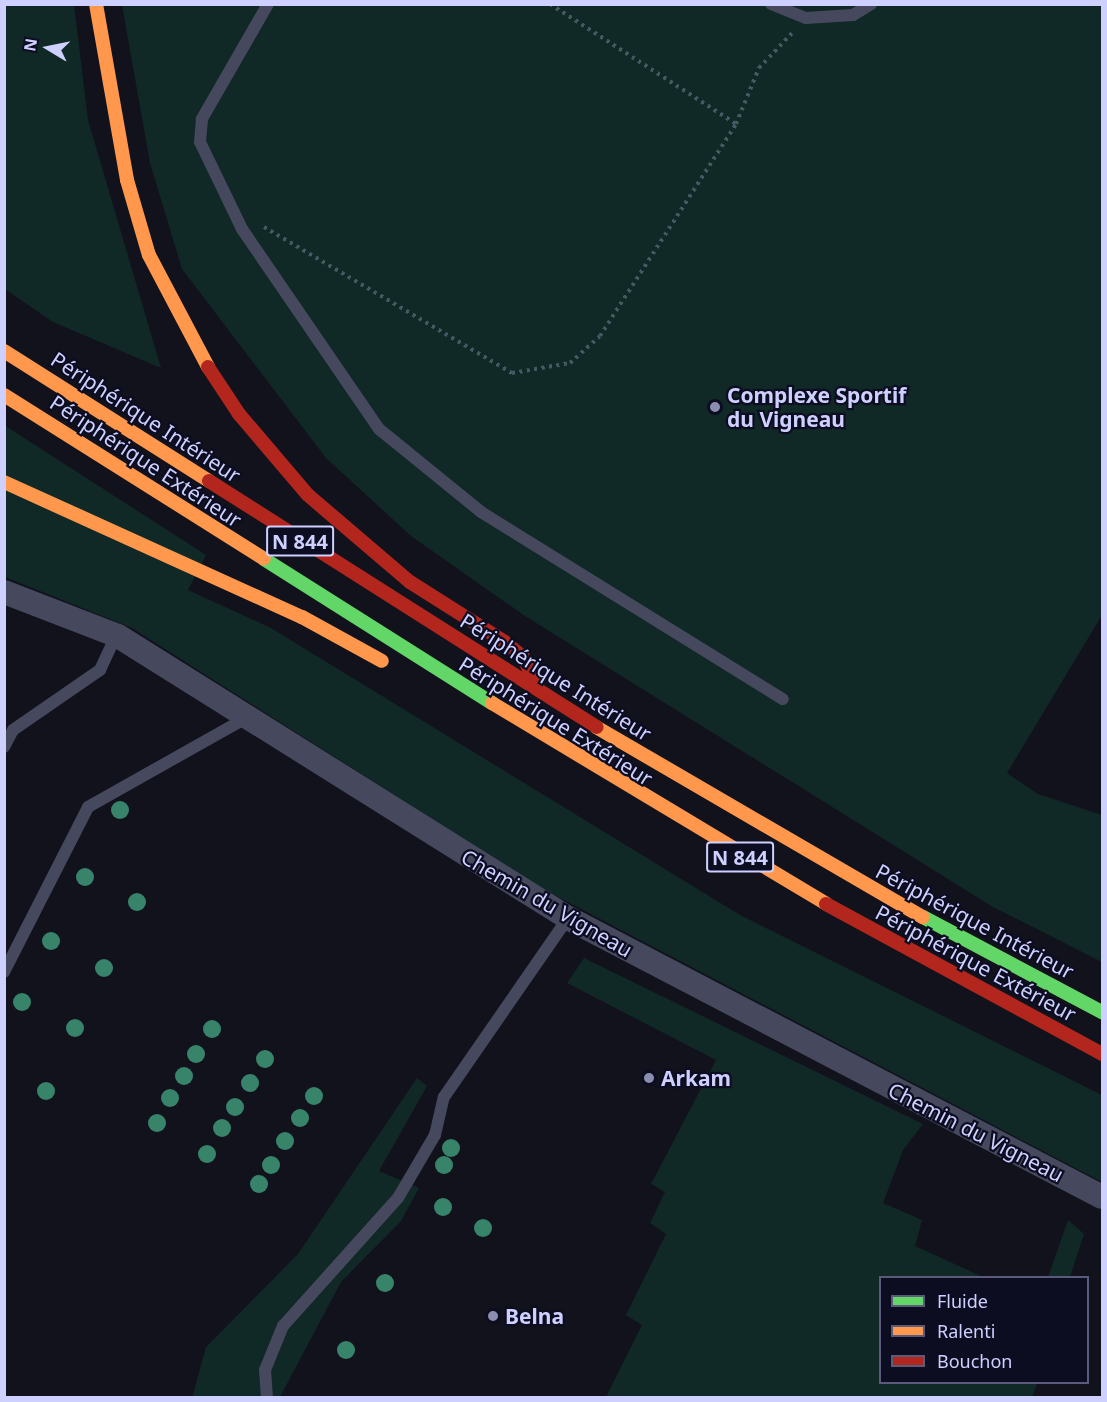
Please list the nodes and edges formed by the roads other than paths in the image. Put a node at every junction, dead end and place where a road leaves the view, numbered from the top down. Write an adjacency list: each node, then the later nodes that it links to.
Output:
1 (96, 4): 11 (highway)
2 (268, 4): 12 (lane)
3 (771, 4): 4 (lane)
4 (870, 4)
5 (4, 351): 11 (highway, Périphérique Intérieur / N 844)
6 (4, 395): 10 (highway, Périphérique Extérieur / N 844)
7 (4, 482): 10 (highway)
8 (4, 592): 9 (street, Chemin du Vigneau)
9 (116, 635): 13 (street, Chemin du Vigneau); 14 (lane)
10 (446, 677): 18 (highway, Périphérique Extérieur / N 844)
11 (538, 692): 17 (highway, Périphérique Intérieur / N 844)
12 (783, 699)
13 (249, 716): 15 (street, Chemin du Vigneau); 16 (lane)
14 (4, 747)
15 (568, 918): 19 (street, Chemin du Vigneau); 20 (lane)
16 (4, 972)
17 (1102, 1012)
18 (1102, 1054)
19 (1102, 1197)
20 (267, 1398)

